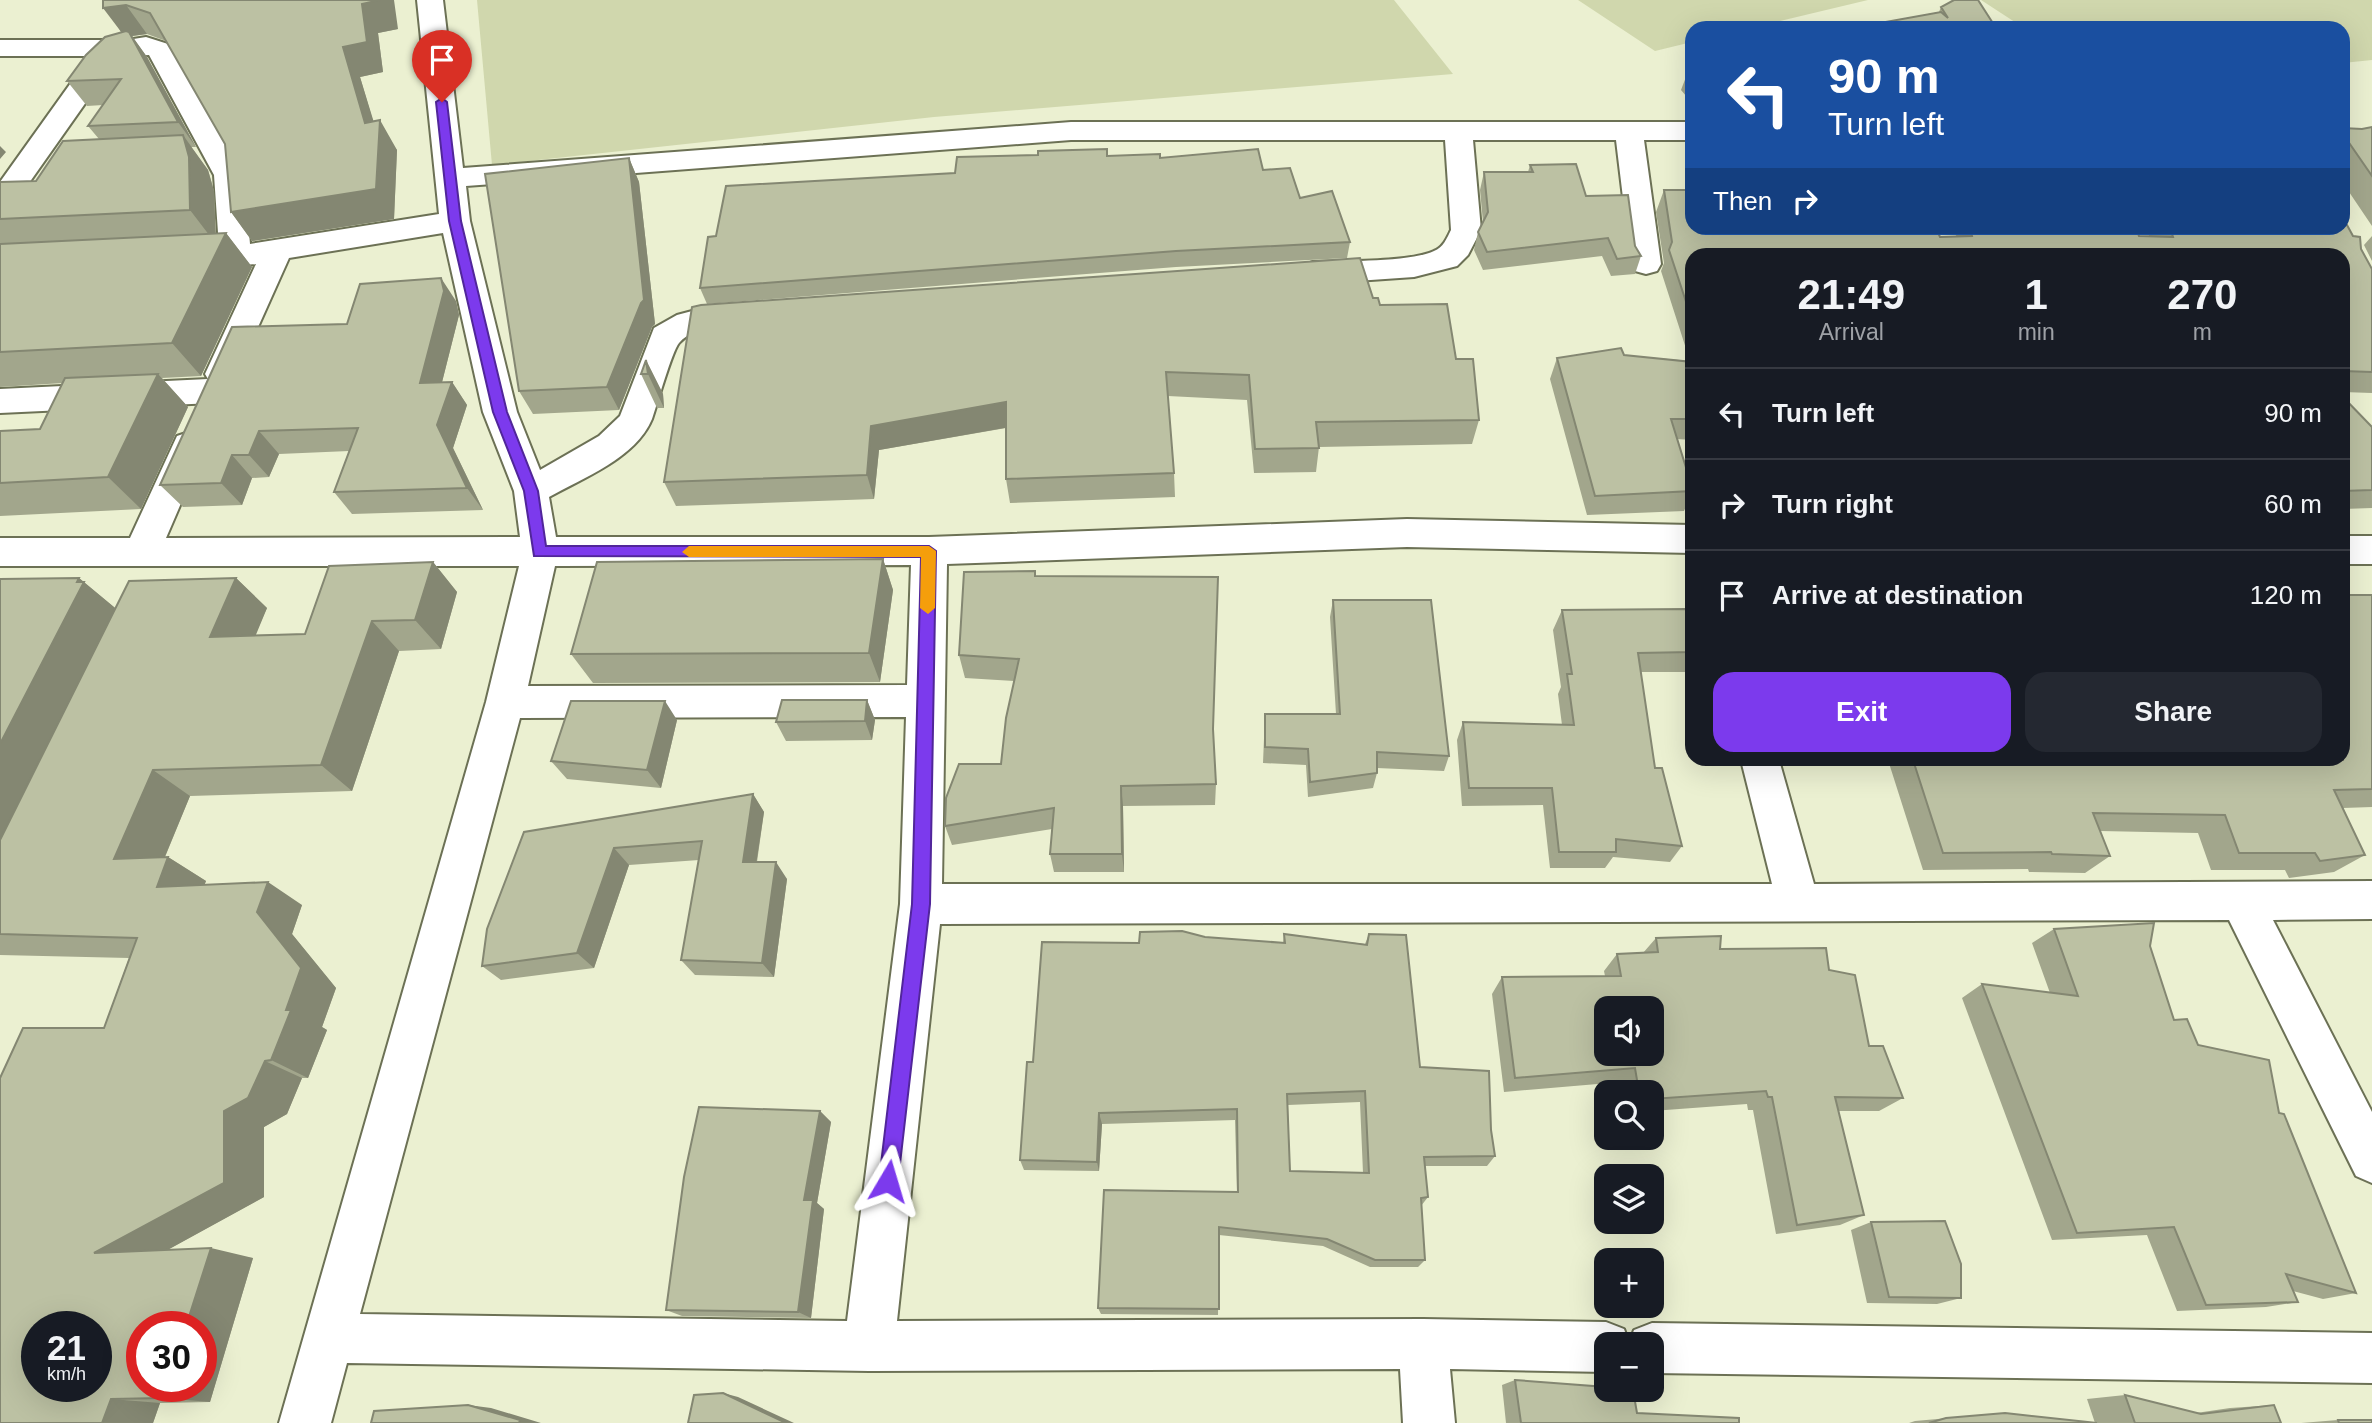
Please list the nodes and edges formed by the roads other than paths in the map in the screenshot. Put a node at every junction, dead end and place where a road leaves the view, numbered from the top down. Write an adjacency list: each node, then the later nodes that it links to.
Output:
1 (430, 0): 9 (street)
2 (0, 48): 3 (street)
3 (127, 48): 8 (street); 13 (street)
4 (1458, 129): 5 (street); 9 (street); 16 (street)
5 (1629, 130): 6 (street); 15 (street)
6 (1685, 131)
7 (66, 165): 8 (street)
8 (25, 167): 10 (street)
9 (451, 178): 11 (street)
10 (0, 203)
11 (455, 221): 12 (street); 20 (street)
12 (278, 250): 13 (street); 18 (street)
13 (235, 257): 14 (street)
14 (166, 260)
15 (1646, 264)
16 (1288, 274)
17 (770, 313): 20 (street)
18 (213, 391): 19 (street); 25 (street)
19 (0, 401)
20 (531, 491): 26 (street)
21 (1685, 539): 23 (street)
22 (2350, 550): 24 (street)
23 (929, 551): 26 (street); 29 (street)
24 (2372, 551)
25 (156, 552): 26 (street); 27 (street); 28 (street)
26 (540, 552): 30 (street)
27 (10, 563)
28 (152, 591)
29 (926, 701): 30 (street); 34 (street)
30 (505, 702): 37 (street)
31 (1762, 766): 35 (street)
32 (2240, 900): 33 (street); 35 (street); 36 (street)
33 (2372, 900)
34 (921, 904): 35 (street); 39 (street)
35 (1798, 904)
36 (2372, 1160)
37 (328, 1338): 39 (street); 43 (street)
38 (1423, 1344): 39 (street); 40 (street); 44 (street)
39 (869, 1346)
40 (1594, 1347)
41 (1664, 1348): 42 (street)
42 (2372, 1358)
43 (305, 1423)
44 (1429, 1423)

